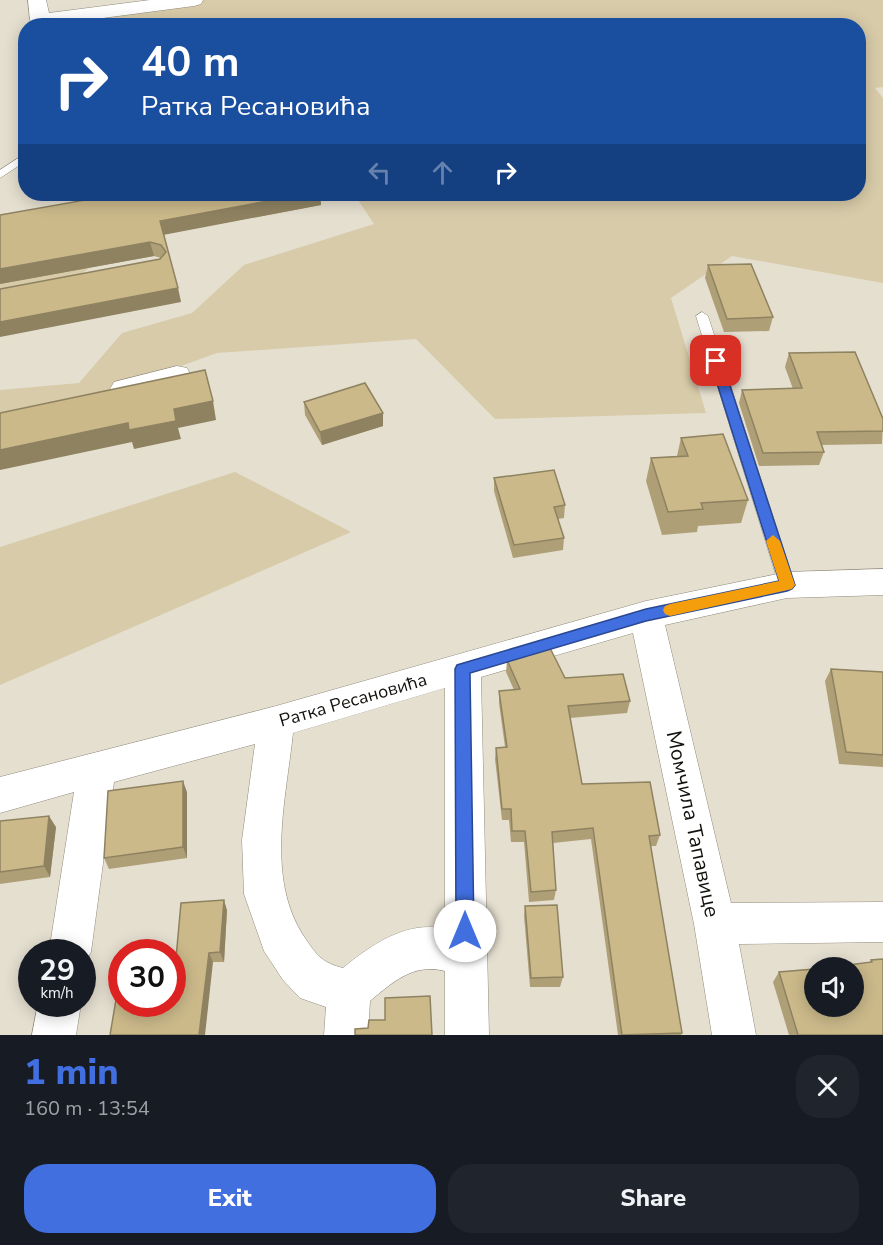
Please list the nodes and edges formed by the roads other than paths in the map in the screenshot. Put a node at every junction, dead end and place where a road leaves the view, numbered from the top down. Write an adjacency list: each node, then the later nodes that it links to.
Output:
1 (37, 0): 3 (street)
2 (194, 0): 4 (street)
3 (40, 18)
4 (69, 18)
5 (18, 162): 6 (lane)
6 (0, 175)
7 (702, 316): 11 (lane)
8 (177, 375): 9 (street)
9 (104, 394)
10 (883, 582): 11 (street, Ратка Ресановића)
11 (787, 585): 12 (street, Ратка Ресановића)
12 (646, 615): 13 (street, Ратка Ресановића); 18 (street, Момчила Тапавице)
13 (463, 669): 14 (street, Ратка Ресановића); 20 (street)
14 (276, 722): 15 (street, Ратка Ресановића); 21 (street)
15 (97, 769): 16 (street, Ратка Ресановића); 19 (street)
16 (0, 795)
17 (883, 922): 18 (street)
18 (715, 924): 26 (street, Момчила Тапавице)
19 (72, 939)
20 (465, 955): 21 (street); 25 (street)
21 (350, 991): 24 (street)
22 (57, 1017): 23 (street)
23 (54, 1035)
24 (346, 1035)
25 (467, 1035)
26 (734, 1035)

